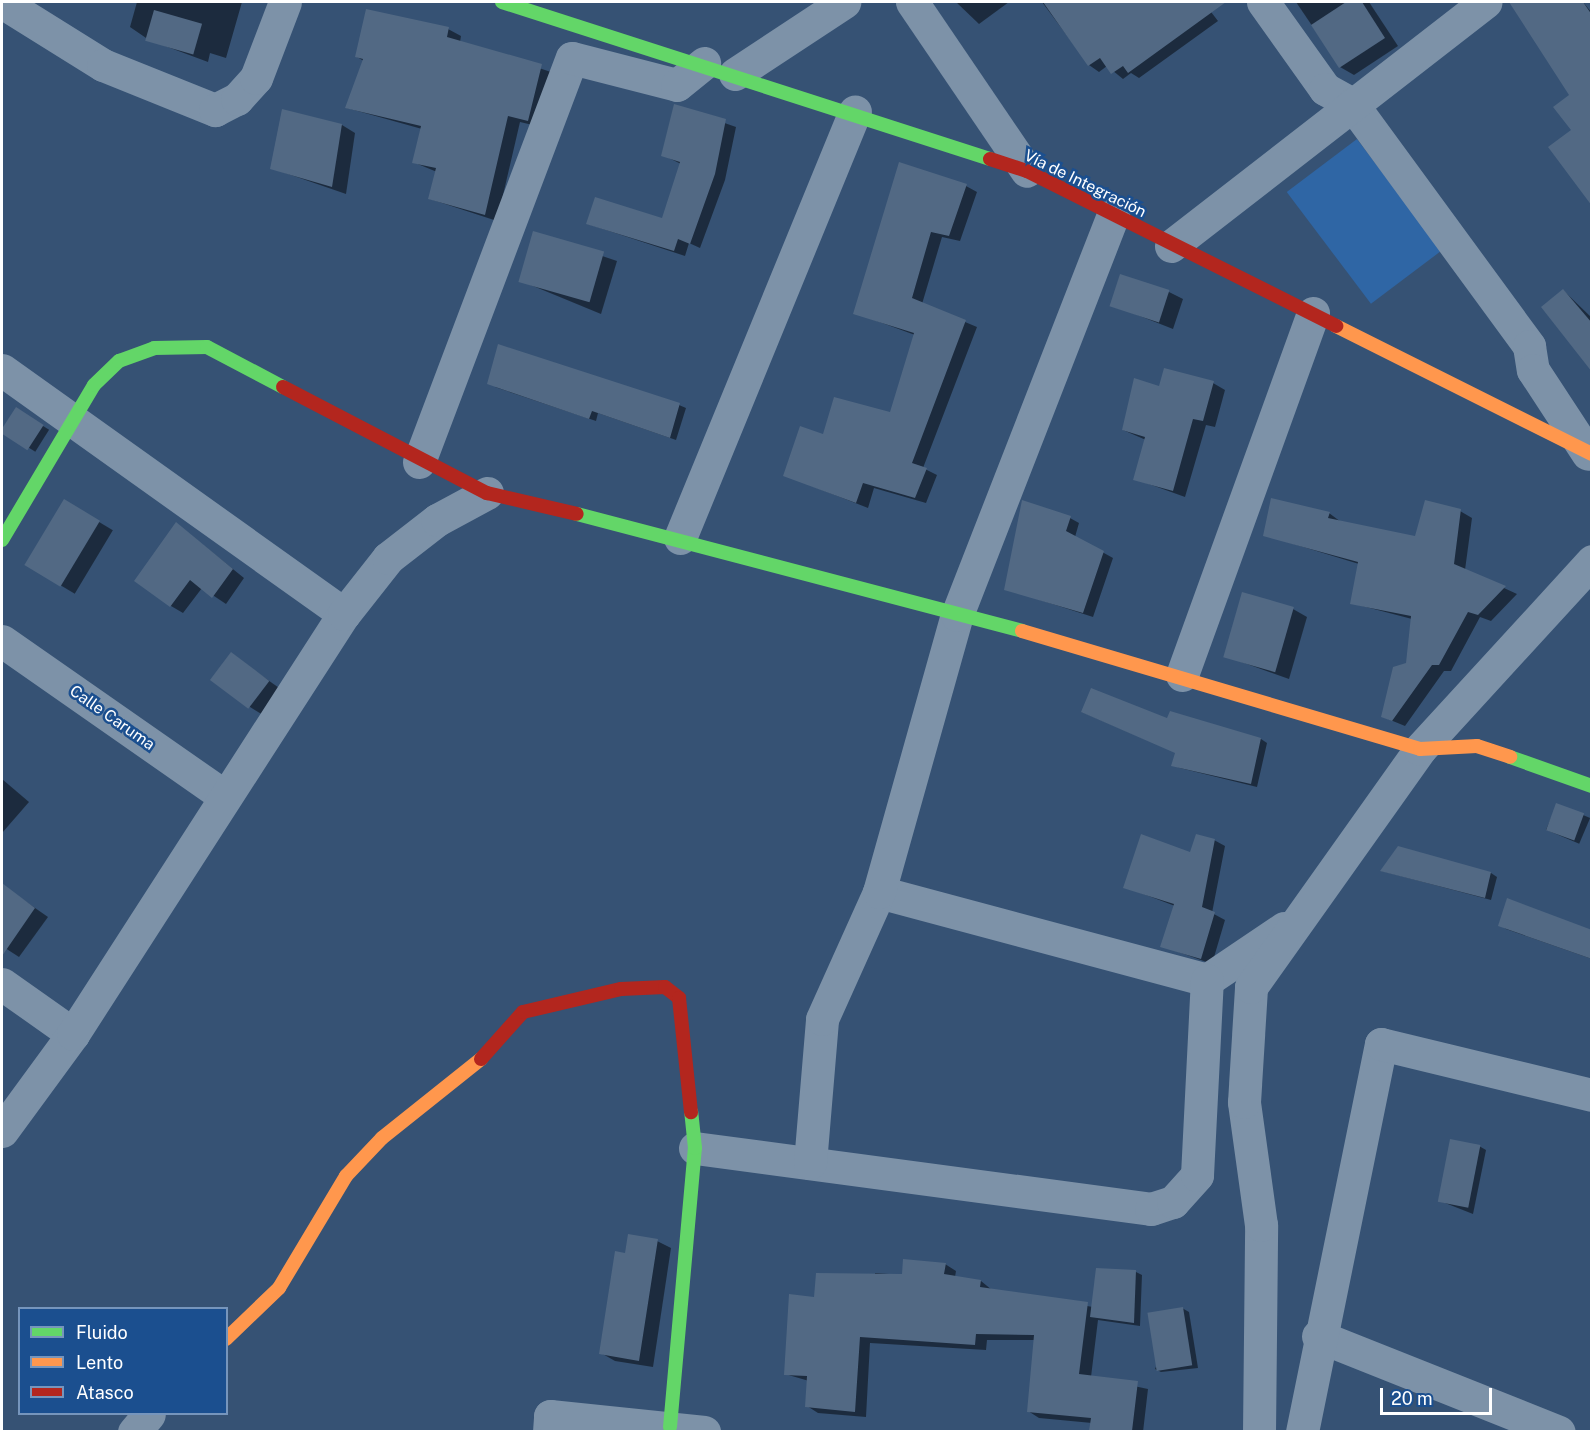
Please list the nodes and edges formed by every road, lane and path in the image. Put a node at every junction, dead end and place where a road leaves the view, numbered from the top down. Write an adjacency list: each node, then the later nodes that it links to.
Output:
1 (285, 2): 7 (street)
2 (502, 2): 8 (street, Vía de Integración)
3 (844, 2): 9 (street)
4 (912, 2): 12 (street)
5 (1263, 2): 10 (street)
6 (1485, 2): 10 (street)
7 (2, 3)
8 (704, 63): 9 (street, Vía de Integración); 19 (street)
9 (735, 74): 11 (street, Vía de Integración)
10 (1352, 104): 14 (street); 18 (street)
11 (855, 112): 12 (street, Vía de Integración); 21 (street)
12 (1027, 171): 13 (street, Vía de Integración)
13 (1113, 214): 14 (street, Vía de Integración); 25 (street)
14 (1171, 246): 15 (street, Vía de Integración)
15 (1313, 313): 18 (street, Vía de Integración); 27 (street)
16 (2, 369): 17 (street)
17 (73, 418): 19 (street); 22 (street); 24 (street)
18 (1590, 454)
19 (419, 462): 20 (street)
20 (487, 493): 21 (street); 24 (street)
21 (680, 538): 25 (street)
22 (2, 540)
23 (1592, 561): 28 (street)
24 (344, 614): 30 (street)
25 (957, 615): 27 (street); 31 (street)
26 (2, 641): 30 (street, Calle Caruma)
27 (1182, 675): 28 (street)
28 (1420, 749): 29 (street); 32 (street)
29 (1592, 786)
30 (223, 795): 35 (street)
31 (879, 892): 33 (street); 39 (street)
32 (1300, 917): 33 (street); 47 (street)
33 (1207, 980): 39 (street)
34 (2, 984): 35 (street)
35 (73, 1034): 37 (street)
36 (1592, 1095): 40 (street)
37 (2, 1131)
38 (695, 1148): 39 (street); 41 (street); 43 (street)
39 (810, 1163)
40 (1318, 1336): 48 (street); 49 (street)
41 (228, 1337)
42 (147, 1415): 44 (street)
43 (670, 1427): 45 (street); 46 (street)
44 (134, 1431)
45 (549, 1431)
46 (704, 1431)
47 (1259, 1431)
48 (1302, 1431)
49 (1559, 1431)

